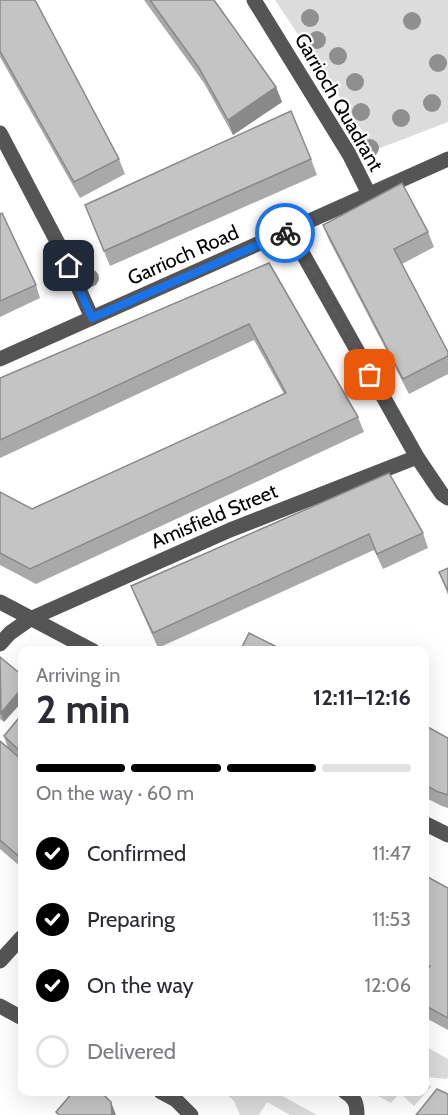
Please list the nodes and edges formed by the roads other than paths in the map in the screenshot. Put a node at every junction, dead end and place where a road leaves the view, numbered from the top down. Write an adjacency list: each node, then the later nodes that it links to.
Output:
1 (254, 0): 4 (street, Garrioch Quadrant)
2 (0, 133): 6 (street)
3 (448, 159): 4 (street, Garrioch Road)
4 (369, 194): 5 (street, Garrioch Road)
5 (290, 231): 6 (street, Garrioch Road); 8 (street)
6 (92, 318): 7 (street, Garrioch Road)
7 (0, 359)
8 (417, 457): 9 (street); 11 (street, Amisfield Street)
9 (448, 498)
10 (0, 602): 11 (street)
11 (30, 618): 12 (street, Amisfield Street); 13 (street)
12 (0, 644)
13 (83, 646)
14 (429, 826): 15 (street)
15 (448, 835)
16 (18, 942): 17 (street)
17 (0, 962)
18 (0, 1006): 19 (street)
19 (18, 1016)
20 (168, 1096): 22 (street)
21 (351, 1096): 23 (street)
22 (191, 1115)
23 (357, 1115)

